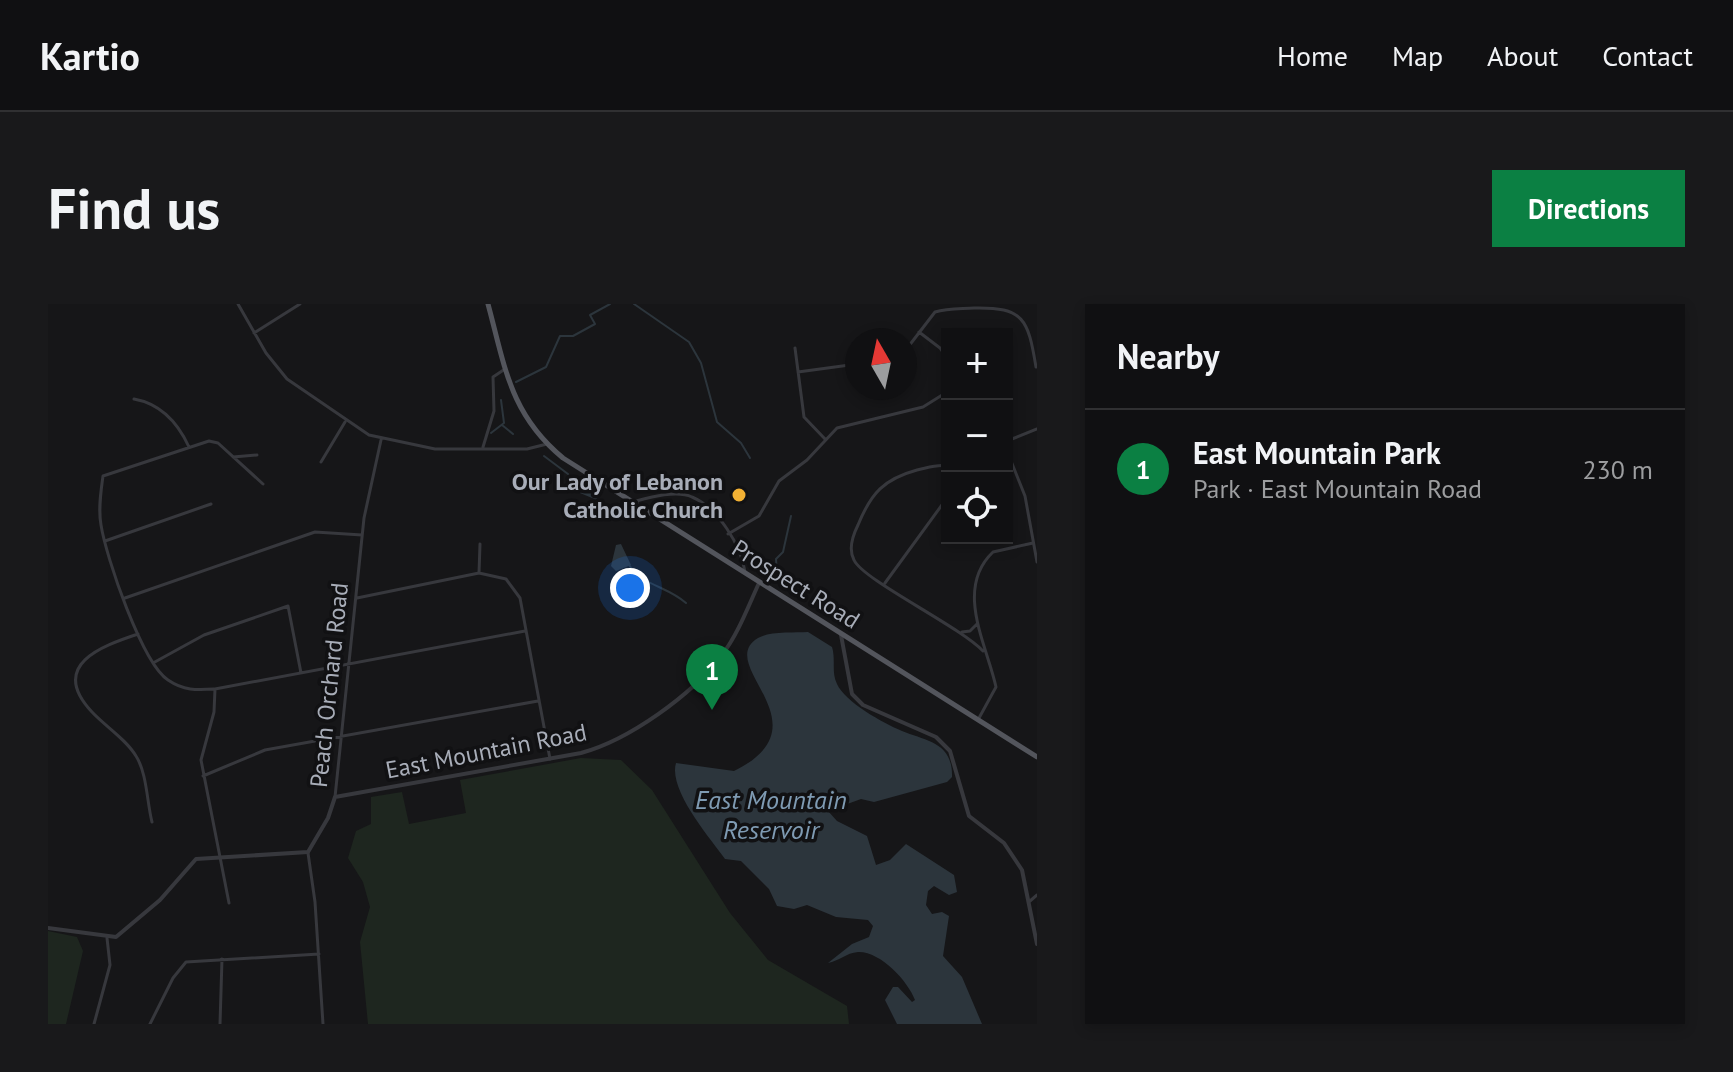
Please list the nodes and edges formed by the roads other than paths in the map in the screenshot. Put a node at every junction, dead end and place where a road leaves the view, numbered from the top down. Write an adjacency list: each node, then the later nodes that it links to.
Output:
1 (238, 304): 5 (street)
2 (300, 304): 5 (street)
3 (488, 304): 11 (main road, Prospect Road)
4 (919, 332): 6 (street); 8 (street); 10 (street)
5 (254, 333): 15 (street)
6 (917, 335)
7 (795, 348): 12 (street)
8 (941, 351)
9 (845, 366): 12 (street)
10 (1036, 367)
11 (505, 369): 20 (main road, Prospect Road); 22 (street)
12 (798, 372): 17 (street)
13 (941, 396): 17 (street)
14 (134, 399): 21 (street)
15 (345, 422): 19 (street); 25 (street)
16 (1037, 429): 18 (street)
17 (825, 439): 32 (street)
18 (1013, 439)
19 (381, 440): 22 (street); 33 (street, Peach Orchard Road)
20 (547, 444): 22 (street); 29 (main road, Prospect Road)
21 (189, 447): 24 (street); 34 (street)
22 (483, 447)
23 (257, 455): 24 (street)
24 (233, 457): 28 (street)
25 (321, 462)
26 (1013, 466): 35 (street)
27 (941, 467): 41 (street)
28 (263, 484)
29 (632, 503): 32 (street); 39 (main road, Prospect Road)
30 (211, 504): 34 (street)
31 (941, 506): 41 (street)
32 (728, 534): 39 (street)
33 (362, 535): 42 (street); 43 (street, Peach Orchard Road)
34 (105, 541): 42 (street)
35 (1033, 543): 37 (street); 44 (street)
36 (480, 544): 38 (street)
37 (1037, 562)
38 (479, 573): 43 (street); 45 (street)
39 (745, 574): 40 (main road, Prospect Road)
40 (759, 583): 48 (main road, Prospect Road); 58 (street, East Mountain Road)
41 (885, 583): 46 (street)
42 (125, 598): 47 (street)
43 (357, 598): 51 (street, Peach Orchard Road)
44 (977, 624): 46 (street); 49 (street)
45 (525, 631): 51 (street); 54 (street)
46 (962, 632): 49 (street)
47 (138, 634): 50 (street); 61 (street)
48 (841, 635): 55 (main road, Prospect Road); 65 (street)
49 (983, 651): 55 (street)
50 (152, 664): 52 (street); 53 (street)
51 (350, 665): 52 (street); 56 (street, Peach Orchard Road)
52 (301, 673): 53 (street)
53 (215, 689): 59 (street)
54 (538, 701): 56 (street); 58 (street)
55 (978, 721): 57 (main road, Prospect Road)
56 (339, 737): 59 (street); 60 (street, Peach Orchard Road)
57 (1037, 757)
58 (550, 759): 60 (street, East Mountain Road)
59 (203, 776): 63 (street)
60 (335, 797): 62 (street, Peach Orchard Road)
61 (152, 822)
62 (308, 852): 63 (street); 70 (street)
63 (218, 855): 66 (street); 68 (street)
64 (1037, 895): 65 (street)
65 (1030, 901): 69 (street)
66 (229, 903)
67 (48, 928): 68 (street)
68 (107, 938): 72 (street)
69 (1037, 944)
70 (319, 954): 71 (street); 75 (street)
71 (222, 959): 73 (street); 74 (street)
72 (94, 1024)
73 (150, 1024)
74 (220, 1024)
75 (323, 1024)

